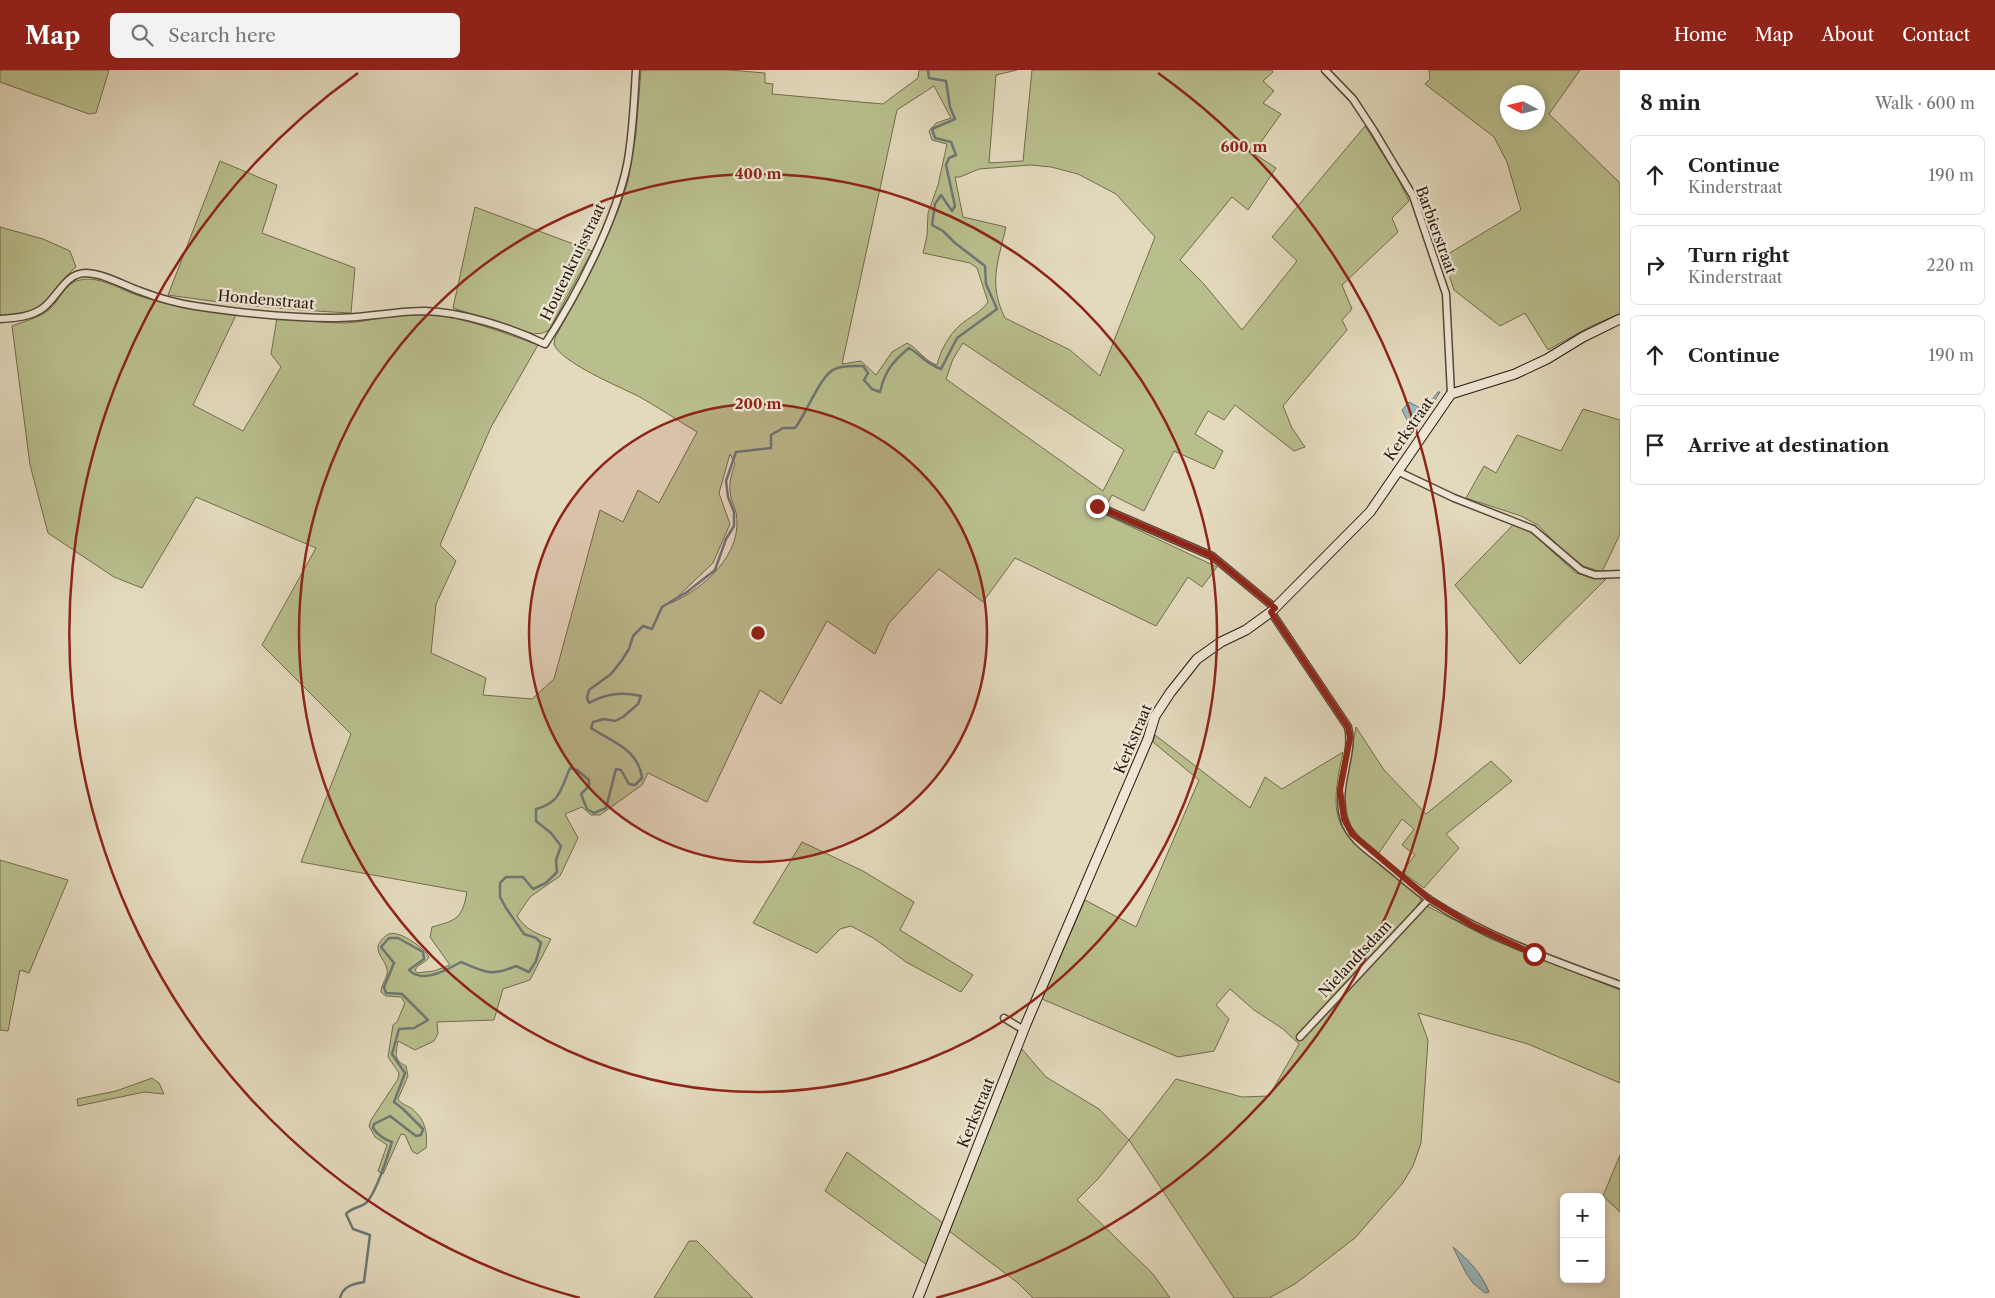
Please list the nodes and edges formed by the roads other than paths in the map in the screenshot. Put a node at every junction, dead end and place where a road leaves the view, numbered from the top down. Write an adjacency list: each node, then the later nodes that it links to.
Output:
1 (636, 70): 5 (street, Houtenkruisstraat)
2 (1325, 70): 6 (street, Barbierstraat)
3 (0, 319): 5 (street, Hondenstraat)
4 (1620, 319): 6 (street, Kerkstraat)
5 (545, 344)
6 (1451, 394): 7 (street, Kerkstraat)
7 (1397, 471): 9 (street); 10 (street, Kerkstraat)
8 (1097, 506): 10 (street)
9 (1620, 574)
10 (1273, 610): 11 (street); 14 (street, Kerkstraat)
11 (1429, 899): 12 (street); 15 (street, Nielandtsdam)
12 (1620, 986)
13 (1004, 1018): 14 (street)
14 (1024, 1030): 16 (street, Kerkstraat)
15 (1300, 1037)
16 (918, 1298)

